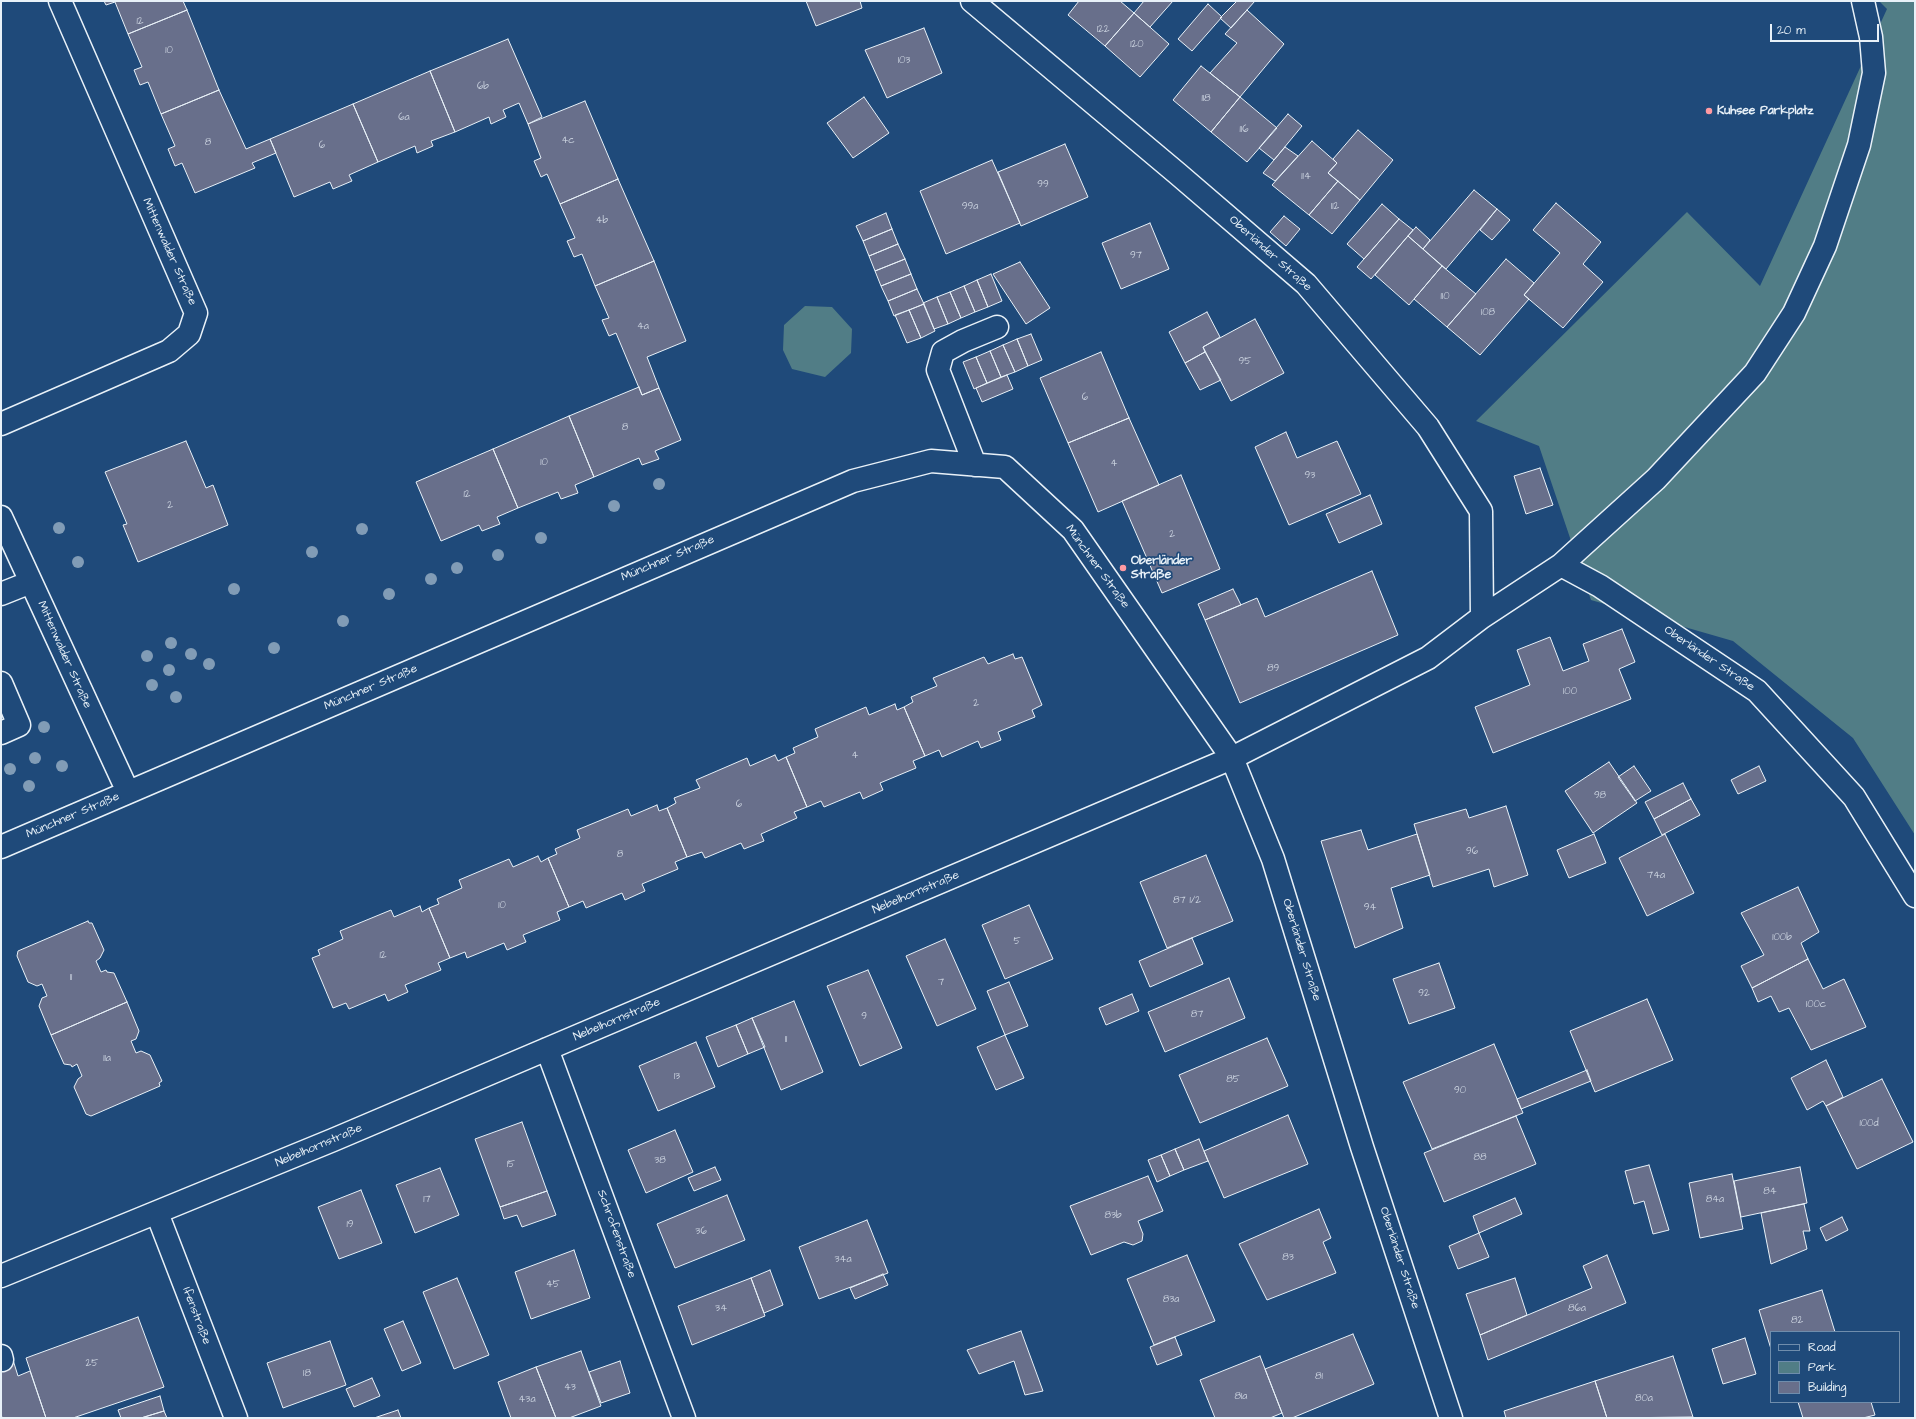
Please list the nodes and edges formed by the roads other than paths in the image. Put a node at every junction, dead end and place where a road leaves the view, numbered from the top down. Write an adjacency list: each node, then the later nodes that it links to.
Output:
1 (60, 1): 5 (street, Mittenwalder Straße)
2 (972, 1): 11 (street, Oberländer Straße)
3 (1863, 1): 8 (street)
4 (997, 327): 6 (street)
5 (1, 424)
6 (975, 465): 14 (street, Münchner Straße); 15 (street, Münchner Straße)
7 (1, 517): 9 (street, Mittenwalder Straße)
8 (1561, 565): 11 (street); 17 (street, Oberländer Straße)
9 (31, 582): 10 (street); 15 (street, Mittenwalder Straße)
10 (1, 594)
11 (1482, 617): 14 (street)
12 (1, 683): 13 (street)
13 (1, 733)
14 (1232, 758): 18 (street, Nebelhornstraße); 23 (street, Oberländer Straße)
15 (128, 792): 16 (street, Münchner Straße)
16 (1, 847)
17 (1915, 896)
18 (547, 1050): 19 (street, Nebelhornstraße); 22 (street, Schrofenstraße)
19 (156, 1214): 20 (street, Nebelhornstraße); 21 (street, Ifenstraße)
20 (1, 1276)
21 (236, 1418)
22 (684, 1418)
23 (1451, 1418)

